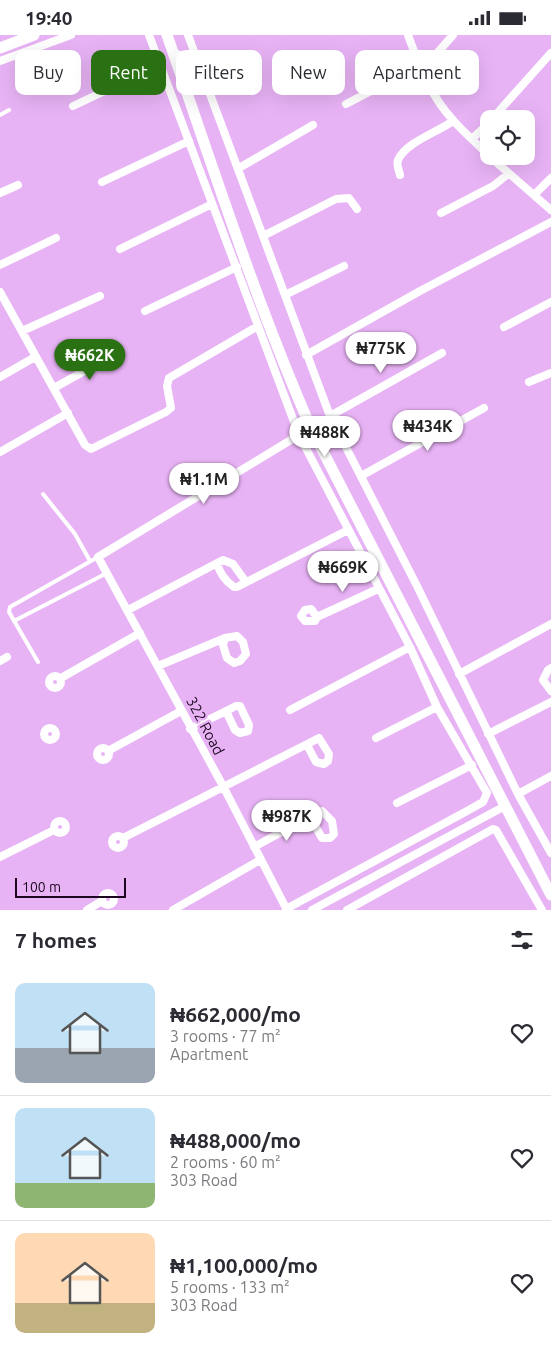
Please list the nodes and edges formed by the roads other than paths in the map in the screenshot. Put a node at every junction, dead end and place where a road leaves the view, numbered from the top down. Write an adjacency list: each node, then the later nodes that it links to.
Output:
1 (34, 35): 8 (street)
2 (71, 35): 15 (street)
3 (149, 35): 9 (street)
4 (167, 35): 13 (street)
5 (188, 35): 10 (street)
6 (408, 35): 11 (street)
7 (453, 35): 12 (street)
8 (0, 47)
9 (154, 50)
10 (193, 50)
11 (414, 50)
12 (440, 50)
13 (174, 53): 104 (street)
14 (551, 53): 23 (street)
15 (0, 61)
16 (166, 81): 30 (street)
17 (96, 95): 22 (street)
18 (212, 95): 33 (street)
19 (363, 95): 21 (street)
20 (435, 95): 26 (street)
21 (346, 104)
22 (72, 106)
23 (500, 110)
24 (9, 111): 25 (lane)
25 (0, 115)
26 (453, 121): 29 (street); 34 (street)
27 (313, 125): 33 (street)
28 (480, 132): 29 (street)
29 (473, 139): 31 (street)
30 (189, 141): 37 (street); 41 (street)
31 (480, 146)
32 (498, 165): 35 (street)
33 (238, 168): 46 (street)
34 (400, 175)
35 (508, 175): 40 (street); 44 (street)
36 (551, 178): 40 (street)
37 (102, 182)
38 (18, 185): 39 (street)
39 (0, 193)
40 (534, 195): 43 (street)
41 (212, 204): 48 (street); 51 (street)
42 (357, 209): 46 (street)
43 (551, 210)
44 (441, 213)
45 (551, 222): 62 (street)
46 (263, 237): 54 (street)
47 (56, 239): 49 (street)
48 (120, 249)
49 (0, 265)
50 (344, 266): 54 (street)
51 (237, 267): 56 (street); 57 (street)
52 (0, 294): 59 (street)
53 (100, 295): 59 (street)
54 (285, 295): 62 (street)
55 (551, 302): 58 (street)
56 (145, 311)
57 (258, 326): 69 (street); 71 (street)
58 (504, 327)
59 (22, 331): 63 (street)
60 (442, 353): 70 (street)
61 (115, 354): 67 (street)
62 (306, 355): 70 (street)
63 (35, 357): 65 (street); 67 (street)
64 (551, 373): 66 (street)
65 (0, 377)
66 (529, 382)
67 (54, 388): 69 (street)
68 (484, 408): 73 (street)
69 (68, 413): 72 (street)
70 (330, 415): 73 (street)
71 (299, 435): 75 (street); 76 (street)
72 (0, 452)
73 (361, 476): 92 (street)
74 (43, 494): 77 (lane)
75 (348, 530): 80 (street); 81 (street)
76 (98, 557): 77 (lane); 79 (street, 322 Road)
77 (90, 561): 84 (lane)
78 (218, 563): 80 (street); 80 (street); 82 (street)
79 (107, 573): 82 (street, 322 Road); 84 (lane)
80 (246, 582)
81 (378, 589): 83 (street); 88 (street)
82 (128, 610): 86 (street, 322 Road)
83 (317, 617)
84 (14, 621): 89 (lane)
85 (551, 624): 92 (street)
86 (140, 633): 90 (street, 322 Road); 93 (street)
87 (225, 638): 90 (street)
88 (410, 647): 96 (street); 97 (street)
89 (38, 662)
90 (158, 667): 98 (street, 322 Road)
91 (551, 668): 94 (street)
92 (459, 673): 101 (street)
93 (61, 678)
94 (551, 691)
95 (551, 702): 101 (street)
96 (437, 707): 102 (street); 106 (street)
97 (290, 710)
98 (181, 711): 100 (street, 322 Road); 105 (street)
99 (226, 711): 100 (street)
100 (190, 729): 109 (street, 322 Road)
101 (488, 734): 110 (street)
102 (376, 738)
103 (307, 745): 109 (street)
104 (477, 750): 106 (street); 112 (street)
105 (108, 751)
106 (466, 757): 107 (street)
107 (472, 765): 111 (street); 124 (street)
108 (551, 776): 110 (street)
109 (223, 786): 115 (street); 116 (street, 322 Road)
110 (518, 794): 117 (street)
111 (397, 803)
112 (505, 806): 120 (street); 127 (street)
113 (310, 817): 116 (street)
114 (54, 830): 118 (street)
115 (123, 838)
116 (254, 847): 119 (street, 322 Road)
117 (551, 853)
118 (0, 857)
119 (260, 860): 124 (street, 322 Road); 126 (street)
120 (535, 862): 121 (street); 122 (street)
121 (520, 873): 128 (street); 129 (street)
122 (551, 895)
123 (102, 901): 125 (street)
124 (287, 909)
125 (87, 910)
126 (172, 910)
127 (312, 910)
128 (347, 910)
129 (542, 910)

